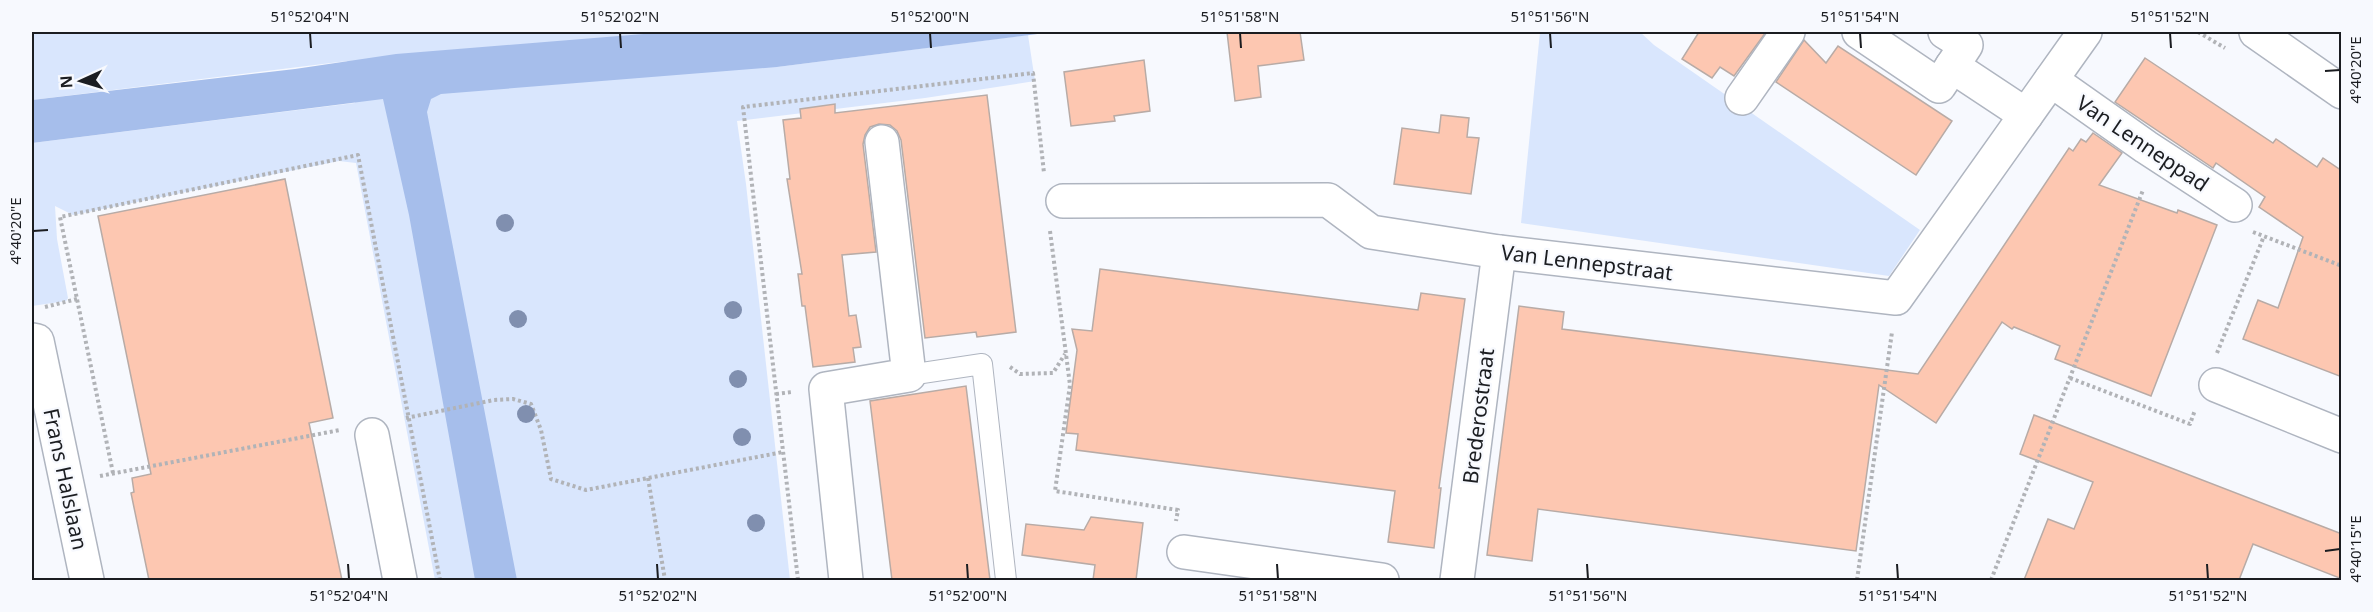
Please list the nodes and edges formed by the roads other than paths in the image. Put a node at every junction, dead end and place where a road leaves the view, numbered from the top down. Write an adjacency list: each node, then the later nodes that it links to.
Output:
1 (1788, 32): 9 (street)
2 (1859, 32): 6 (street)
3 (1945, 32): 6 (street)
4 (2085, 32): 7 (street)
5 (2256, 32): 8 (street)
6 (1952, 66): 10 (street)
7 (2051, 80): 10 (street); 13 (street, Van Lenneppad)
8 (2342, 92)
9 (1742, 98)
10 (2026, 115): 14 (street, Van Lennepstraat)
11 (882, 142): 16 (street)
12 (1063, 201): 14 (street, Van Lennepstraat)
13 (2235, 205)
14 (1499, 252): 26 (street, Brederostraat)
15 (34, 341): 21 (street, Frans Halslaan)
16 (909, 375): 23 (street); 24 (lane)
17 (2211, 383): 19 (street)
18 (372, 428): 22 (street)
19 (2342, 436)
20 (1184, 552): 25 (street)
21 (87, 580)
22 (400, 580)
23 (846, 580)
24 (1006, 580)
25 (1382, 580)
26 (1457, 580)

